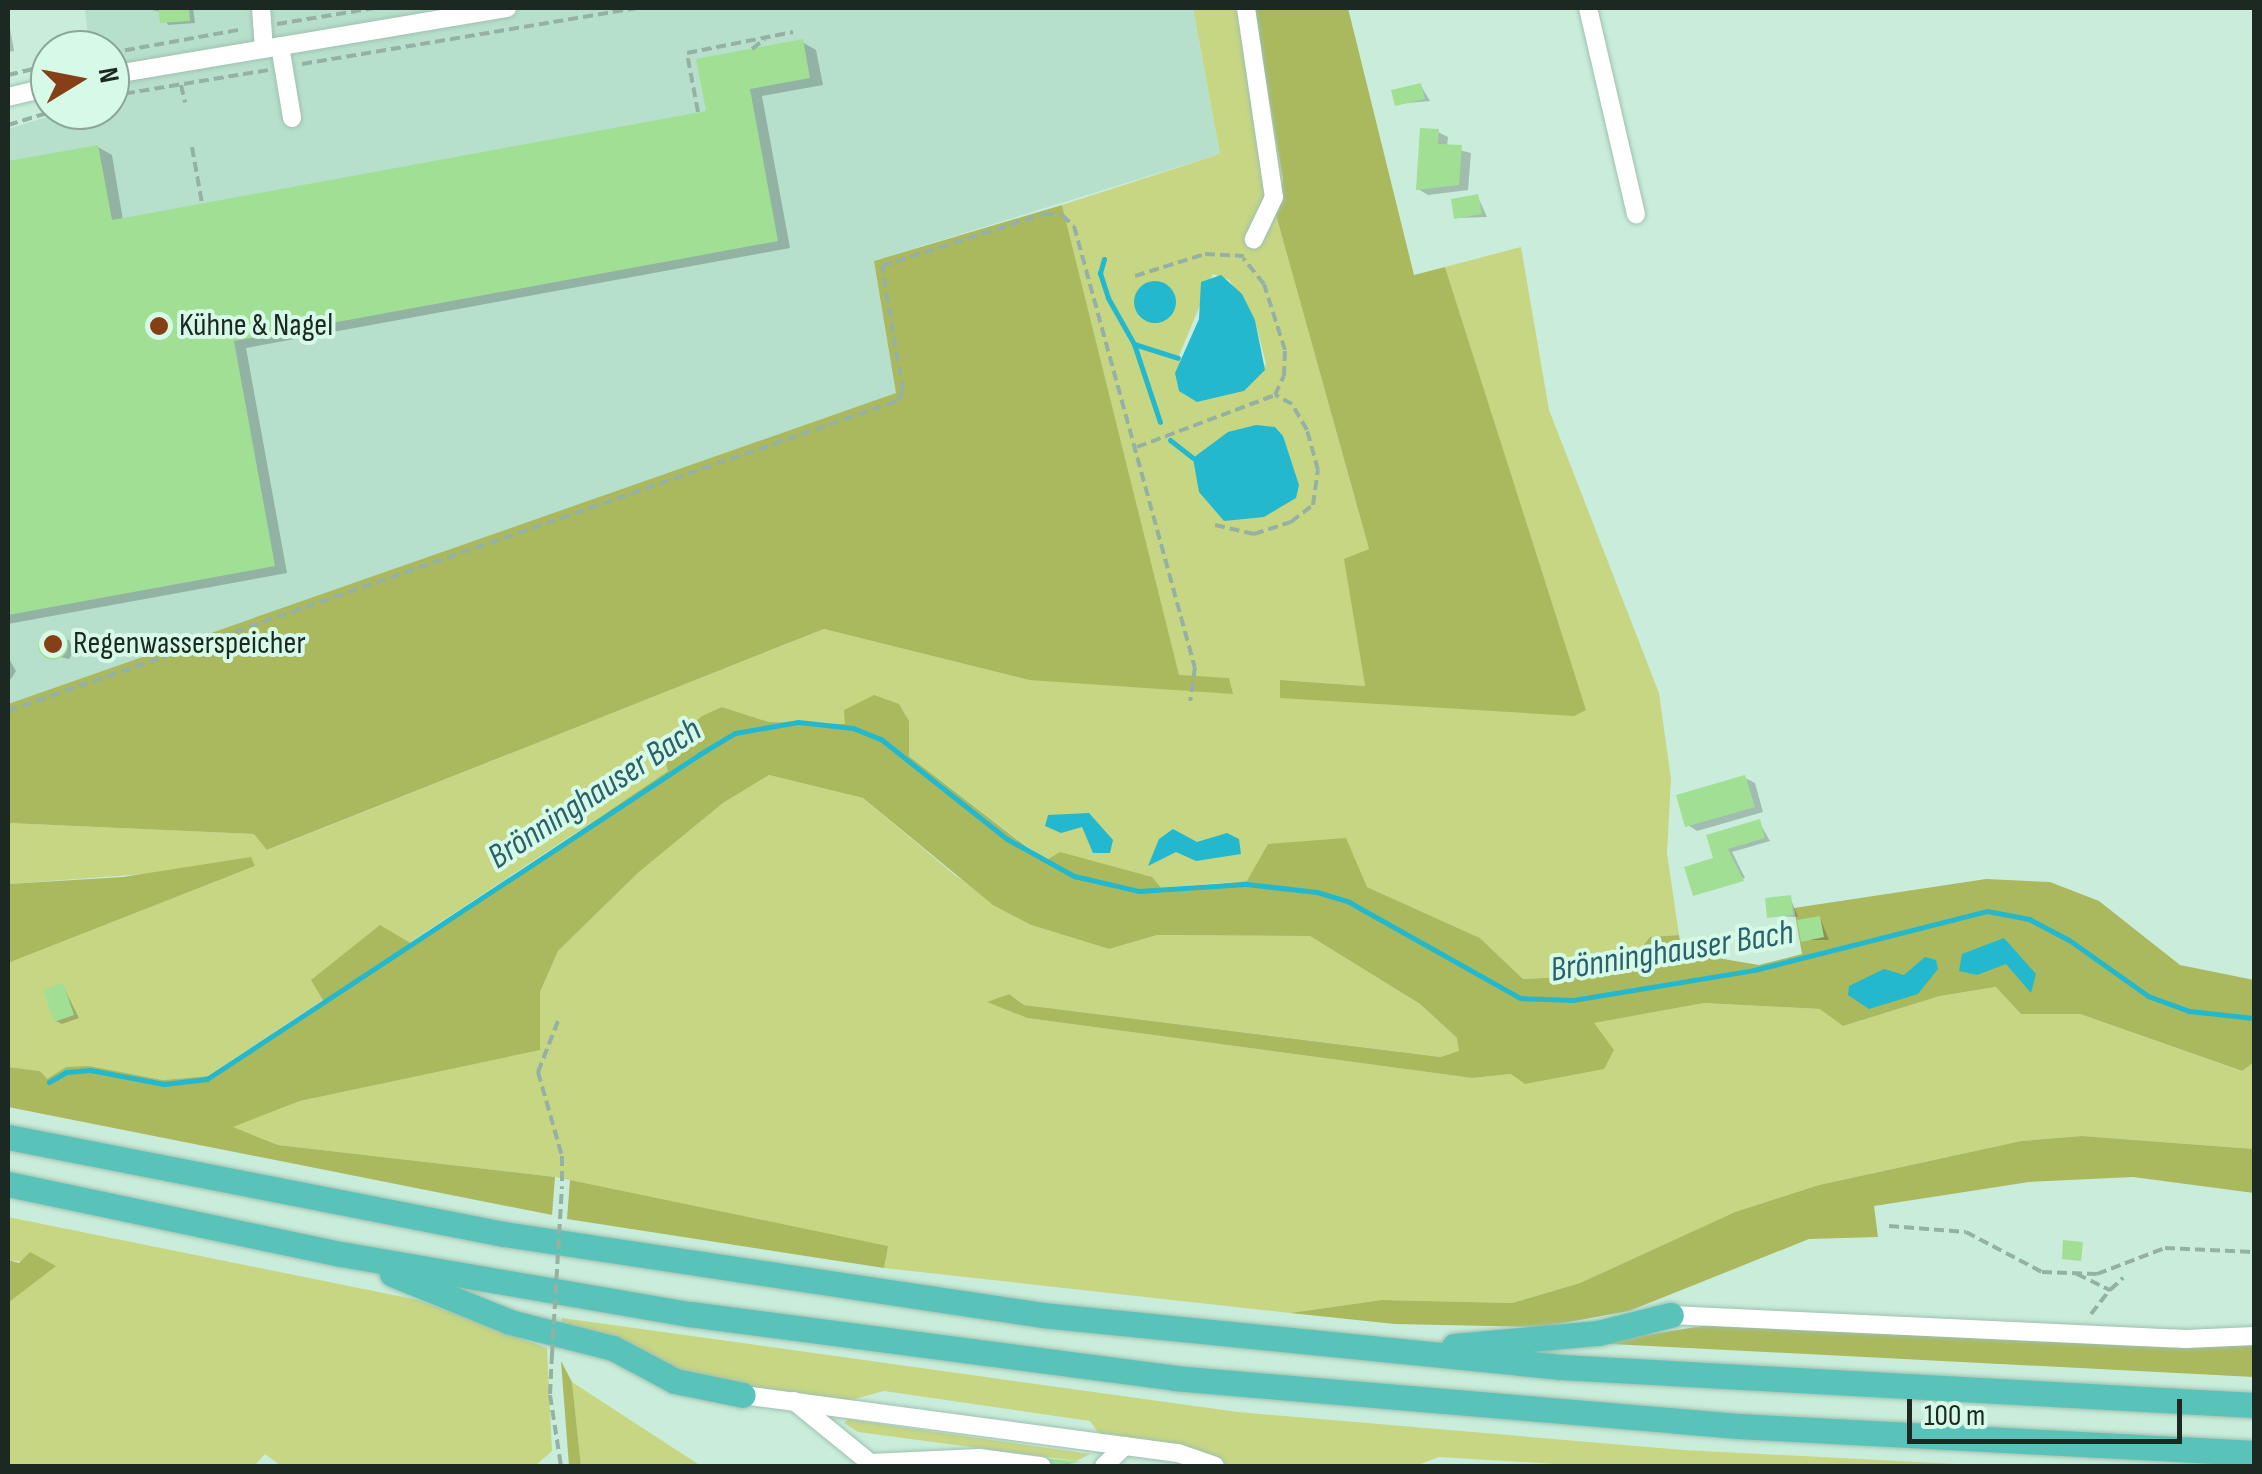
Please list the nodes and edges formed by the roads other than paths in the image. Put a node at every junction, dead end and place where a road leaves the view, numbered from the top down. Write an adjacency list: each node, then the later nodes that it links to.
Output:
1 (260, 8): 6 (street)
2 (508, 8): 5 (street)
3 (1246, 8): 10 (street)
4 (1588, 8): 9 (street)
5 (450, 12): 6 (street)
6 (272, 48): 7 (street); 8 (street)
7 (130, 71)
8 (292, 118)
9 (1636, 214)
10 (1254, 239)
11 (8, 1137): 16 (highway)
12 (8, 1184): 13 (highway)
13 (341, 1254): 17 (highway); 21 (highway)
14 (1671, 1315): 15 (street); 16 (highway)
15 (2254, 1336)
16 (1387, 1352): 19 (highway)
17 (743, 1395): 18 (street)
18 (794, 1401): 20 (street); 22 (street)
19 (2254, 1405)
20 (1124, 1446): 25 (street); 26 (street)
21 (2254, 1453)
22 (872, 1465): 23 (street); 24 (street)
23 (902, 1466)
24 (1041, 1466)
25 (1104, 1466)
26 (1215, 1466)

